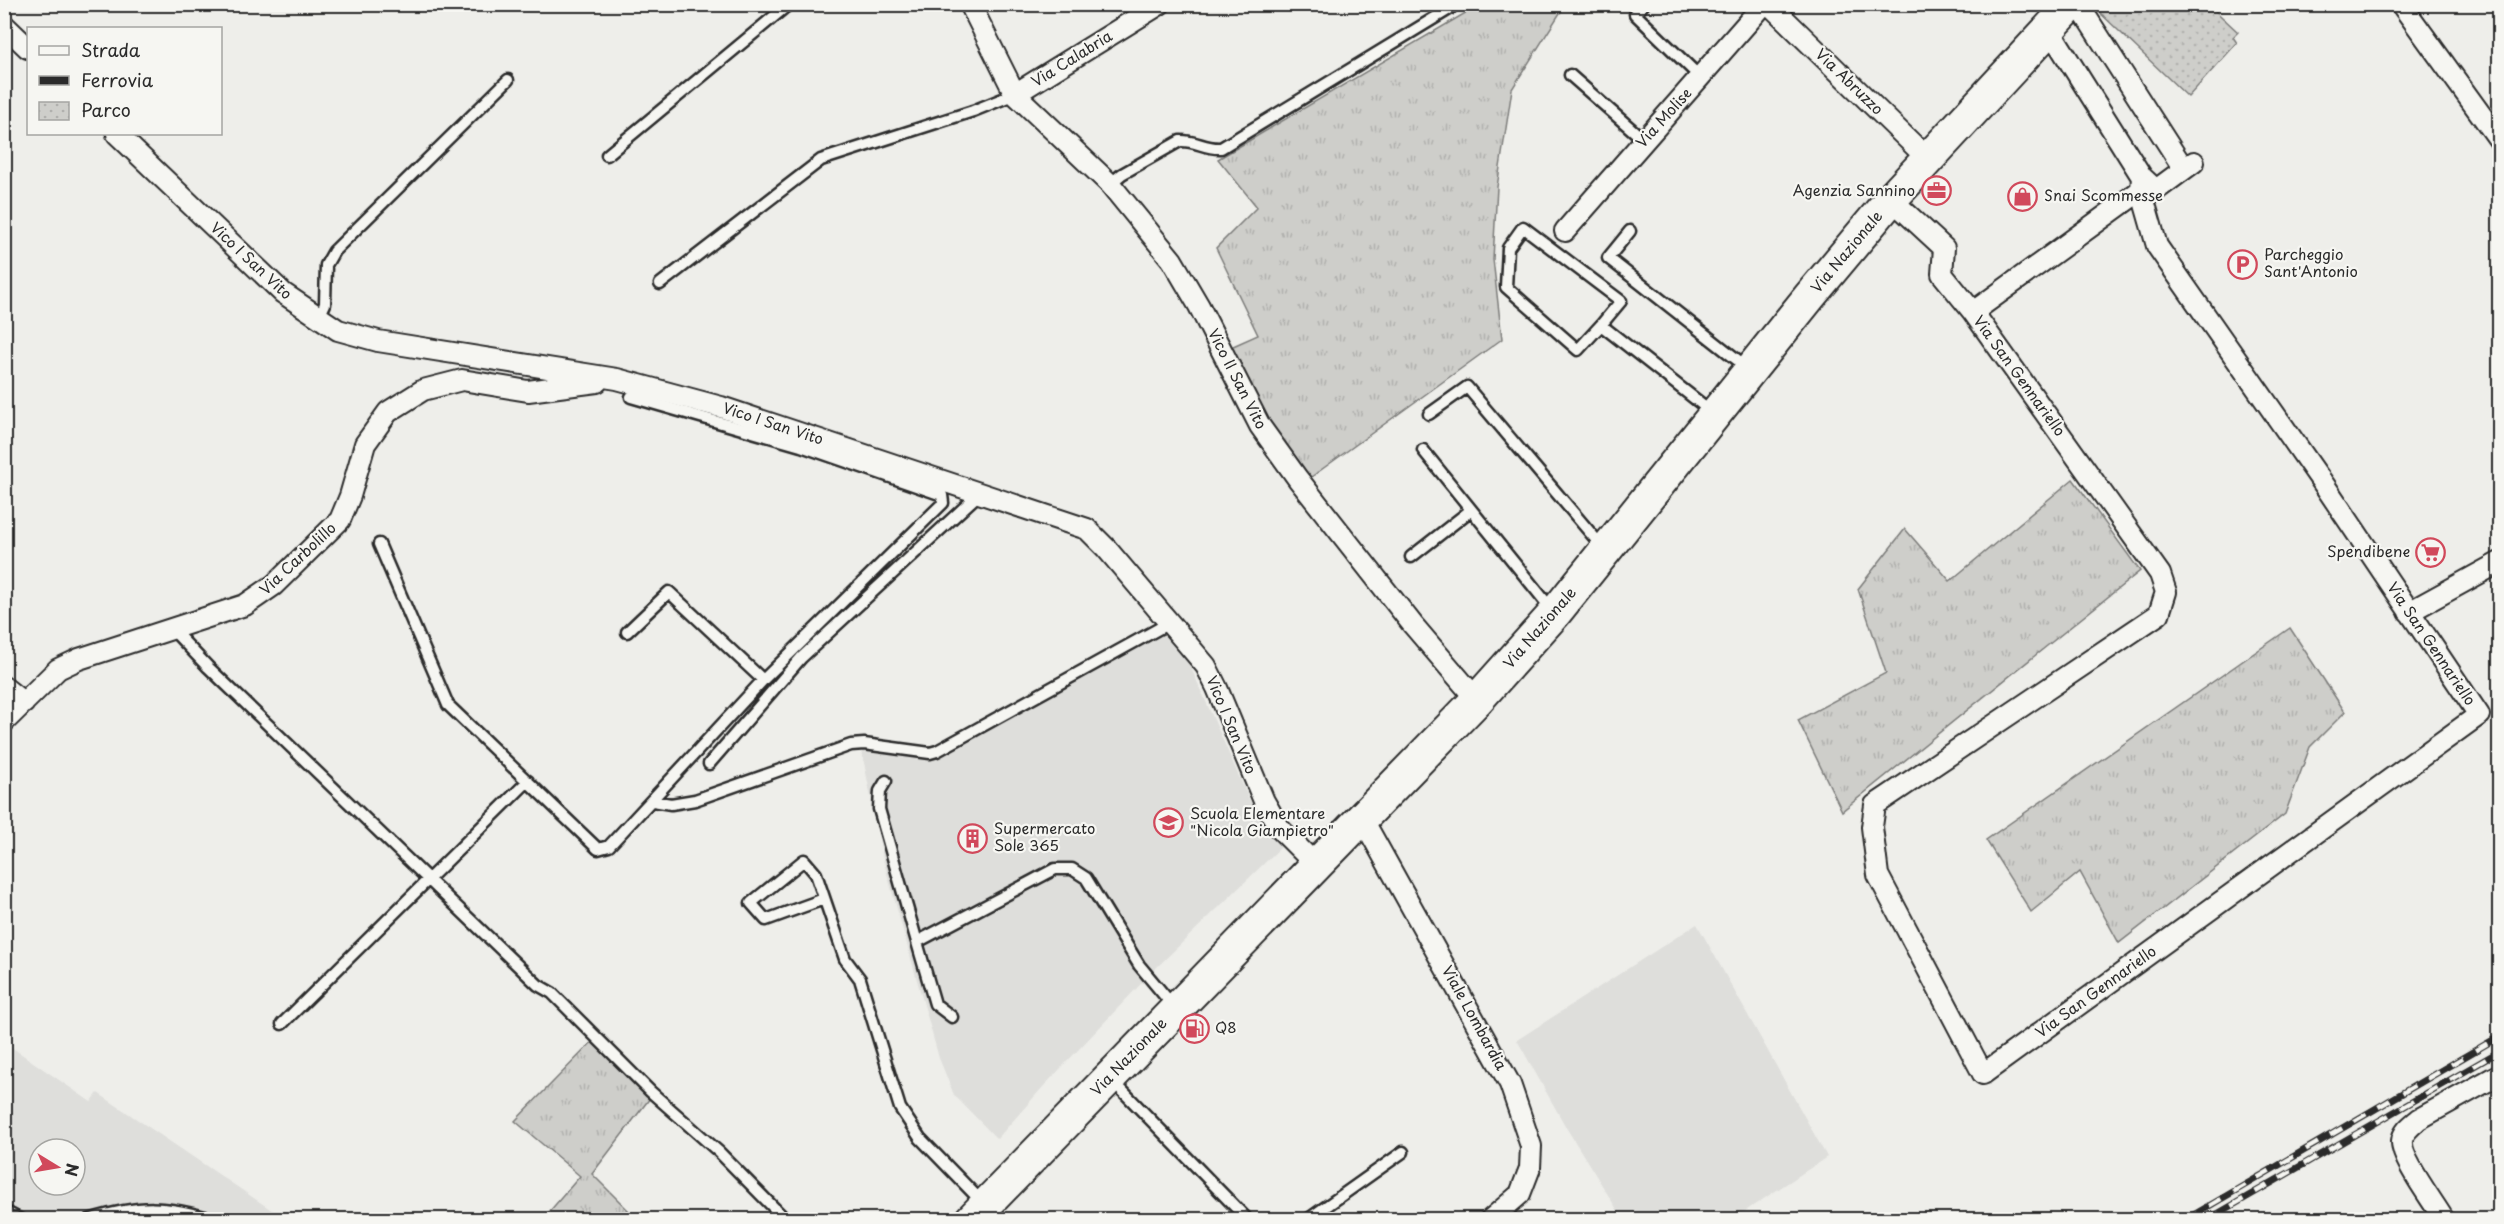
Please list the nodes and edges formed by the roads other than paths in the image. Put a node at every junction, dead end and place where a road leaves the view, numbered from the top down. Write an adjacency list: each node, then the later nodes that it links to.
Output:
1 (789, 4): 21 (lane)
2 (970, 4): 17 (street, Vico II San Vito)
3 (1160, 4): 17 (street, Via Calabria)
4 (1644, 4): 15 (lane)
5 (1764, 4): 15 (street, Via Molise)
6 (1769, 4): 22 (street, Via Abruzzo)
7 (2072, 4): 12 (main road, Via Nazionale)
8 (2078, 4): 24 (street)
9 (2402, 4): 20 (street)
10 (1451, 8): 23 (lane)
11 (4, 25): 13 (street)
12 (2049, 29): 22 (main road, Via Nazionale); 24 (street, Via San Gennariello)
13 (27, 47)
14 (1570, 75): 19 (lane)
15 (1700, 77): 19 (street, Via Molise)
16 (508, 80): 30 (lane)
17 (1015, 94): 23 (street, Vico II San Vito); 28 (lane)
18 (118, 135): 30 (street, Vico I San Vito)
19 (1644, 140): 26 (street, Via Molise)
20 (2499, 141)
21 (607, 155)
22 (1928, 159): 25 (main road, Via Nazionale)
23 (1110, 184): 51 (street, Vico II San Vito)
24 (2146, 185): 29 (street); 44 (street, Via San Gennariello)
25 (1891, 199): 29 (street, Via San Gennariello); 32 (main road, Via Nazionale)
26 (1565, 231)
27 (1630, 231): 32 (lane)
28 (660, 284)
29 (1973, 312): 44 (street, Via San Gennariello)
30 (319, 317): 33 (street, Vico I San Vito)
31 (1601, 325): 31 (lane); 36 (lane)
32 (1751, 371): 36 (main road, Via Nazionale)
33 (617, 379): 38 (street, Vico I San Vito); 47 (street, Via Carbolillo)
34 (632, 397): 49 (lane)
35 (1429, 414): 41 (lane)
36 (1716, 415): 41 (main road, Via Nazionale)
37 (1423, 450): 39 (lane)
38 (980, 493): 46 (street, Vico I San Vito); 54 (lane)
39 (1471, 510): 42 (lane); 45 (lane)
40 (379, 544): 56 (lane)
41 (1606, 551): 45 (main road, Via Nazionale)
42 (1411, 557)
43 (2499, 562): 44 (street)
44 (2409, 612)
45 (1555, 613): 51 (main road, Via Nazionale)
46 (1169, 623): 57 (lane); 59 (street, Vico I San Vito)
47 (172, 629): 52 (street, Via Carbolillo); 60 (lane)
48 (627, 632): 49 (lane)
49 (763, 680): 57 (lane)
50 (4, 687): 52 (street)
51 (1477, 700): 58 (main road, Via Nazionale)
52 (24, 703): 53 (street, Via Carbolillo)
53 (4, 722)
54 (709, 764)
55 (886, 781): 62 (lane)
56 (528, 782): 57 (lane); 60 (lane)
57 (652, 801)
58 (1362, 818): 59 (main road, Via Nazionale); 77 (street, Viale Lombardia)
59 (1316, 865): 63 (main road, Via Nazionale)
60 (429, 881): 65 (lane); 74 (lane)
61 (824, 899): 61 (lane); 70 (lane)
62 (917, 942): 63 (lane); 64 (lane)
63 (1176, 1010): 67 (main road, Via Nazionale)
64 (952, 1017)
65 (282, 1024)
66 (2499, 1074): 78 (street)
67 (1109, 1078): 70 (main road, Via Nazionale); 75 (lane)
68 (1403, 1152): 76 (lane)
69 (4, 1211): 71 (lane)
70 (978, 1212)
71 (21, 1220)
72 (89, 1220): 73 (lane)
73 (216, 1220)
74 (786, 1220)
75 (1248, 1220)
76 (1307, 1220)
77 (1490, 1220)
78 (2444, 1220)

